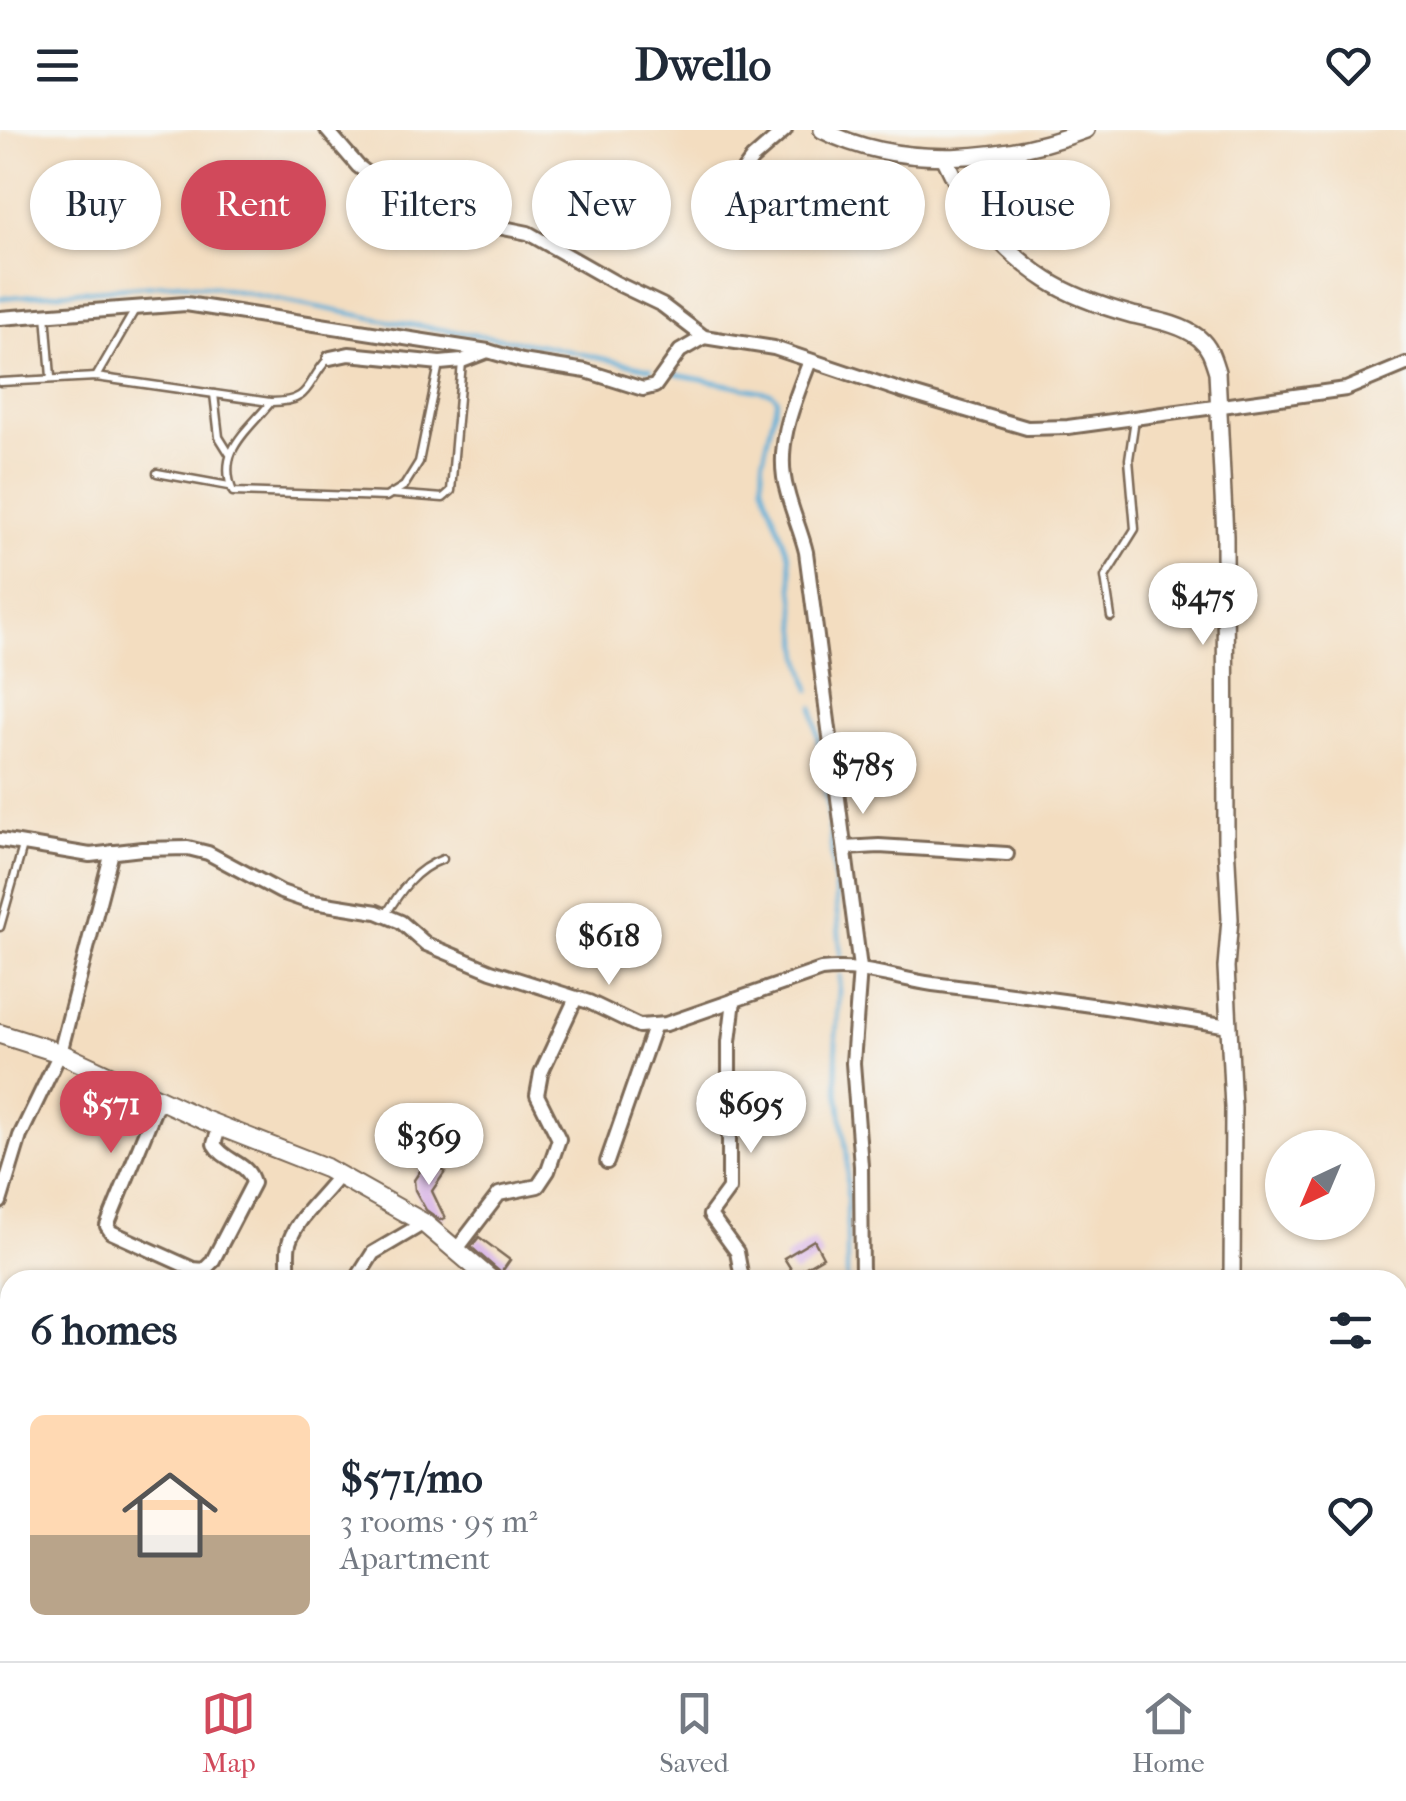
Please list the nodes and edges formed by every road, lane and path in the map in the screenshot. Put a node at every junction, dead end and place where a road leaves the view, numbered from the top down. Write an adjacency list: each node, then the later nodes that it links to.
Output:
1 (328, 130): 11 (street)
2 (785, 130): 7 (street)
3 (822, 130): 6 (street)
4 (1086, 130): 5 (street)
5 (1065, 134): 6 (street)
6 (944, 157): 23 (street)
7 (751, 160)
8 (136, 307): 9 (street); 12 (street); 18 (lane)
9 (46, 314): 10 (street); 19 (lane)
10 (0, 318)
11 (704, 337): 12 (street); 15 (street)
12 (488, 352): 14 (street)
13 (330, 358): 16 (street); 22 (lane)
14 (462, 361): 16 (street); 28 (lane)
15 (810, 361): 24 (street); 32 (street)
16 (440, 362): 28 (lane)
17 (1406, 364): 23 (street)
18 (96, 376): 19 (lane); 21 (lane)
19 (52, 377): 20 (lane)
20 (0, 382)
21 (214, 394): 22 (lane); 25 (lane)
22 (271, 402): 25 (lane)
23 (1217, 405): 24 (street); 41 (street)
24 (1135, 418): 29 (lane)
25 (229, 453): 27 (lane)
26 (157, 473): 27 (lane)
27 (231, 486): 28 (lane)
28 (392, 494)
29 (1111, 617)
30 (0, 840): 31 (street)
31 (24, 844): 33 (street); 37 (lane)
32 (846, 848): 34 (street); 38 (street)
33 (112, 852): 36 (street); 44 (street)
34 (1007, 854)
35 (442, 859): 36 (lane)
36 (385, 916): 39 (street)
37 (0, 926)
38 (860, 968): 40 (street); 41 (street); 56 (street)
39 (576, 998): 42 (street); 51 (street)
40 (734, 1000): 42 (street); 55 (street)
41 (1229, 1026): 57 (street)
42 (654, 1027): 47 (street)
43 (0, 1034): 44 (main road)
44 (60, 1053): 45 (main road); 49 (street)
45 (159, 1099): 46 (main road); 46 (street)
46 (220, 1126): 48 (main road)
47 (607, 1162)
48 (339, 1175): 50 (main road); 52 (street)
49 (0, 1202)
50 (424, 1223): 51 (main road); 53 (street)
51 (457, 1249): 54 (main road)
52 (288, 1270)
53 (363, 1270)
54 (480, 1270)
55 (740, 1270)
56 (862, 1270)
57 (1232, 1270)

